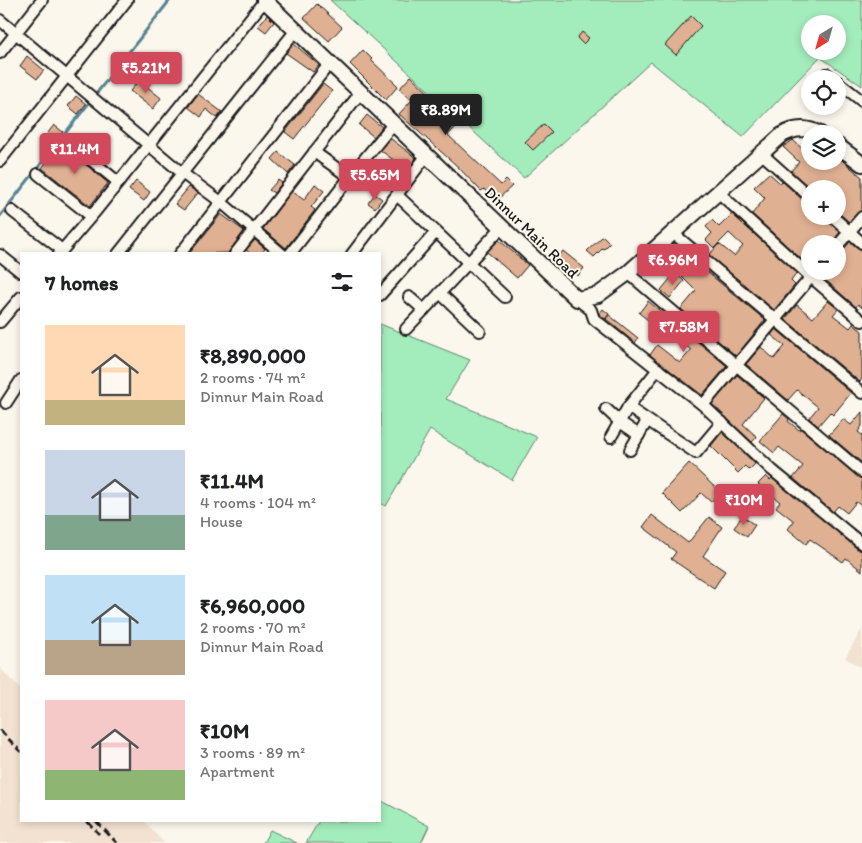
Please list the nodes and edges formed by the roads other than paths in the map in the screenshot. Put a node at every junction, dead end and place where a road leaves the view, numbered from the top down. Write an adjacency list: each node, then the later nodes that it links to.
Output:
1 (42, 0): 6 (street)
2 (126, 0): 9 (street)
3 (265, 0): 5 (street, Dinnur Main Road); 16 (street)
4 (0, 20): 6 (street)
5 (296, 30): 8 (street, Dinnur Main Road); 23 (street)
6 (16, 33): 7 (street); 9 (street)
7 (0, 53)
8 (330, 63): 11 (street, Dinnur Main Road); 30 (street)
9 (67, 76): 16 (street); 21 (street)
10 (846, 88): 12 (street)
11 (361, 92): 13 (street, Dinnur Main Road); 17 (street)
12 (862, 101)
13 (394, 123): 20 (street, Dinnur Main Road); 25 (street)
14 (801, 129): 19 (street, Dinnur Main Road)
15 (69, 142): 26 (street)
16 (148, 144): 23 (street); 26 (street)
17 (314, 152): 25 (street); 36 (street)
18 (846, 152): 22 (street)
19 (760, 153): 27 (street); 28 (street, Dinnur Main Road)
20 (427, 155): 29 (street); 35 (street, Dinnur Main Road)
21 (0, 162)
22 (862, 164)
23 (182, 173): 30 (street); 43 (street)
24 (38, 174): 32 (street)
25 (349, 177): 47 (street)
26 (118, 182): 32 (street)
27 (801, 189)
28 (717, 191): 39 (street, Dinnur Main Road); 51 (street)
29 (396, 195): 37 (street); 48 (street)
30 (220, 202): 36 (street); 44 (street)
31 (12, 211): 42 (street)
32 (91, 216): 42 (street)
33 (862, 217): 38 (street)
34 (842, 225): 38 (street)
35 (502, 227): 50 (street); 61 (street, Dinnur Main Road)
36 (254, 230): 45 (street); 46 (street)
37 (436, 232): 50 (street); 57 (street)
38 (849, 232): 40 (street); 41 (street)
39 (673, 233): 53 (street, Dinnur Main Road); 64 (street)
40 (846, 236)
41 (862, 243)
42 (60, 252)
43 (120, 252)
44 (182, 252)
45 (237, 252)
46 (280, 252)
47 (292, 252)
48 (353, 252)
49 (0, 255): 52 (street)
50 (469, 263): 56 (street); 59 (street)
51 (801, 264)
52 (20, 271)
53 (628, 273): 61 (street, Dinnur Main Road); 68 (street)
54 (808, 280): 64 (street)
55 (819, 280): 65 (street)
56 (440, 293): 62 (street); 67 (street)
57 (381, 294)
58 (409, 296): 62 (street)
59 (505, 297)
60 (20, 298): 63 (street)
61 (578, 298): 69 (street)
62 (424, 310): 66 (street)
63 (2, 316)
64 (775, 319): 68 (street); 71 (street)
65 (862, 321)
66 (406, 329)
67 (480, 332)
68 (736, 366): 73 (street); 82 (street)
69 (658, 369): 73 (street); 74 (street)
70 (20, 382): 72 (street)
71 (862, 393)
72 (6, 403)
73 (703, 404): 78 (street)
74 (628, 407): 76 (street); 77 (street)
75 (606, 409): 77 (street)
76 (647, 421): 78 (street); 79 (street)
77 (620, 422): 79 (street); 80 (street)
78 (722, 422): 83 (street)
79 (639, 435): 81 (street)
80 (611, 437)
81 (630, 450)
82 (862, 472)
83 (862, 544)

